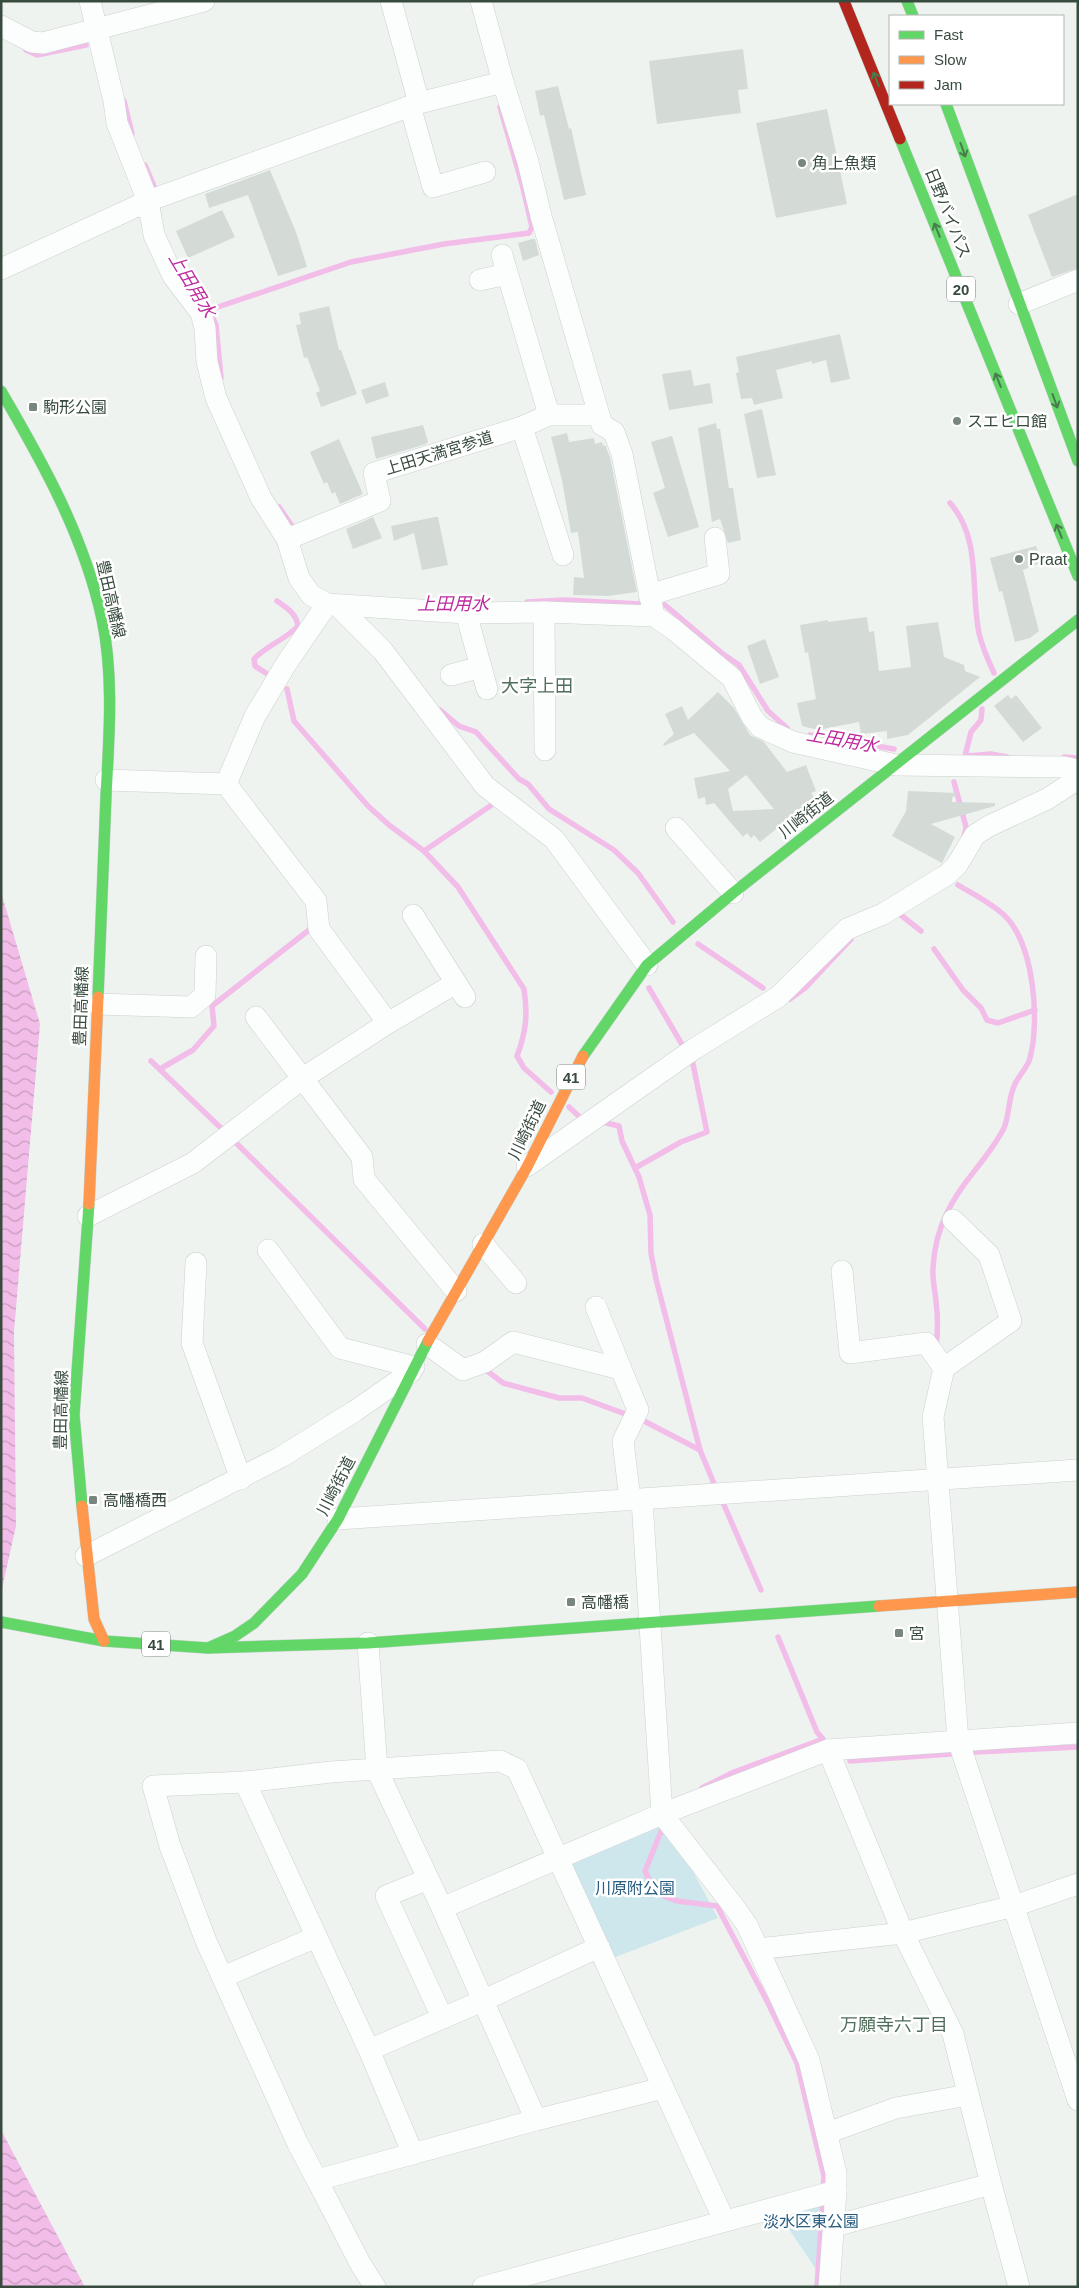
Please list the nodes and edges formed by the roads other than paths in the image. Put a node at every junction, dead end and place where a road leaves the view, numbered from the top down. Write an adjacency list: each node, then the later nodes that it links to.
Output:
1 (90, 1): 10 (street)
2 (204, 1): 7 (street)
3 (391, 1): 12 (street)
4 (481, 1): 11 (street)
5 (844, 1): 28 (main road, 日野バイパス / 20, one-way to 5)
6 (907, 1): 8 (main road)
7 (181, 4): 10 (street)
8 (913, 15)
9 (1, 26): 10 (street)
10 (97, 30): 15 (street)
11 (503, 82): 12 (street); 22 (street)
12 (415, 105): 14 (street); 15 (street)
13 (946, 105): 19 (main road, one-way to 19)
14 (485, 172)
15 (148, 201): 16 (street); 26 (street)
16 (1, 269)
17 (480, 280): 21 (street)
18 (1078, 280): 19 (street)
19 (1019, 304): 24 (main road, one-way to 24)
20 (1, 391): 42 (main road, 豊田高幡線)
21 (549, 415): 22 (street, 上田天満宮参道); 23 (street, 上田天満宮参道)
22 (599, 415): 29 (street)
23 (522, 427): 26 (street, 上田天満宮参道); 27 (street)
24 (1078, 461)
25 (715, 538): 29 (street)
26 (287, 539): 30 (street)
27 (563, 555)
28 (1078, 576)
29 (649, 596): 33 (street)
30 (332, 605): 32 (street); 43 (street); 48 (street)
31 (544, 612): 32 (street); 33 (street); 38 (street)
32 (466, 613): 35 (street)
33 (654, 616): 39 (street)
34 (1078, 620): 39 (main road, 川崎街道 / 41)
35 (481, 667): 36 (street); 37 (street)
36 (451, 675)
37 (487, 690)
38 (546, 750)
39 (896, 765): 40 (street); 45 (main road, 川崎街道 / 41)
40 (1078, 770)
41 (1078, 779): 53 (street)
42 (106, 780): 43 (street); 49 (main road, 豊田高幡線)
43 (226, 784): 51 (street)
44 (676, 828): 45 (street)
45 (733, 893): 48 (main road, 川崎街道 / 41)
46 (413, 915): 51 (street)
47 (206, 956): 49 (street)
48 (647, 966): 53 (main road, 川崎街道 / 41)
49 (97, 1004): 54 (main road, 豊田高幡線)
50 (256, 1017): 52 (street)
51 (388, 1024): 52 (street)
52 (303, 1078): 54 (street); 61 (street)
53 (527, 1166): 56 (main road, 川崎街道 / 41)
54 (88, 1216): 72 (main road, 豊田高幡線)
55 (953, 1220): 65 (street)
56 (483, 1244): 60 (street); 61 (main road, 川崎街道 / 41)
57 (268, 1250): 66 (street)
58 (196, 1263): 68 (street)
59 (842, 1270): 65 (street)
60 (516, 1283)
61 (456, 1291): 63 (main road, 川崎街道 / 41)
62 (596, 1307): 64 (street)
63 (427, 1344): 64 (street); 66 (main road, 川崎街道 / 41)
64 (621, 1368): 70 (street)
65 (944, 1368): 69 (street)
66 (413, 1369): 68 (street); 71 (main road, 川崎街道 / 41)
67 (1078, 1470): 69 (street)
68 (241, 1479): 72 (street)
69 (939, 1479): 70 (street); 74 (street)
70 (636, 1500): 71 (street); 76 (street)
71 (338, 1519): 79 (main road, 川崎街道 / 41)
72 (86, 1556): 77 (main road, 豊田高幡線)
73 (1078, 1592): 74 (main road)
74 (948, 1602): 76 (main road); 81 (street)
75 (1, 1622): 77 (main road, 41)
76 (650, 1622): 78 (main road); 85 (street)
77 (104, 1641): 79 (main road, 川崎街道 / 41)
78 (368, 1643): 79 (main road); 83 (street)
79 (208, 1648)
80 (1078, 1734): 81 (street)
81 (958, 1740): 82 (street); 89 (street)
82 (828, 1750): 85 (street); 91 (street)
83 (377, 1770): 84 (street); 86 (street); 87 (street)
84 (245, 1782): 92 (street); 95 (street)
85 (662, 1814): 86 (street); 94 (street)
86 (559, 1858): 90 (street); 93 (street)
87 (428, 1880): 90 (street); 97 (street)
88 (1078, 1884): 89 (street)
89 (1014, 1906): 91 (street); 101 (street)
90 (442, 1908): 96 (street)
91 (903, 1933): 94 (street); 100 (street)
92 (316, 1937): 95 (street); 98 (street)
93 (599, 1947): 96 (street); 99 (street)
94 (758, 1949): 103 (street)
95 (223, 1977): 105 (street)
96 (482, 2001): 97 (street); 102 (street)
97 (442, 2017): 98 (street)
98 (369, 2050): 104 (street)
99 (663, 2088): 102 (street); 108 (street)
100 (968, 2095): 103 (street); 106 (street)
101 (1078, 2100)
102 (536, 2120): 104 (street)
103 (827, 2133): 107 (street)
104 (413, 2154): 105 (street)
105 (318, 2180): 110 (street)
106 (991, 2184): 109 (street); 113 (street)
107 (836, 2191): 108 (street); 109 (street)
108 (724, 2220): 111 (street)
109 (834, 2226): 112 (street)
110 (375, 2287)
111 (483, 2287)
112 (829, 2287)
113 (1019, 2287)

